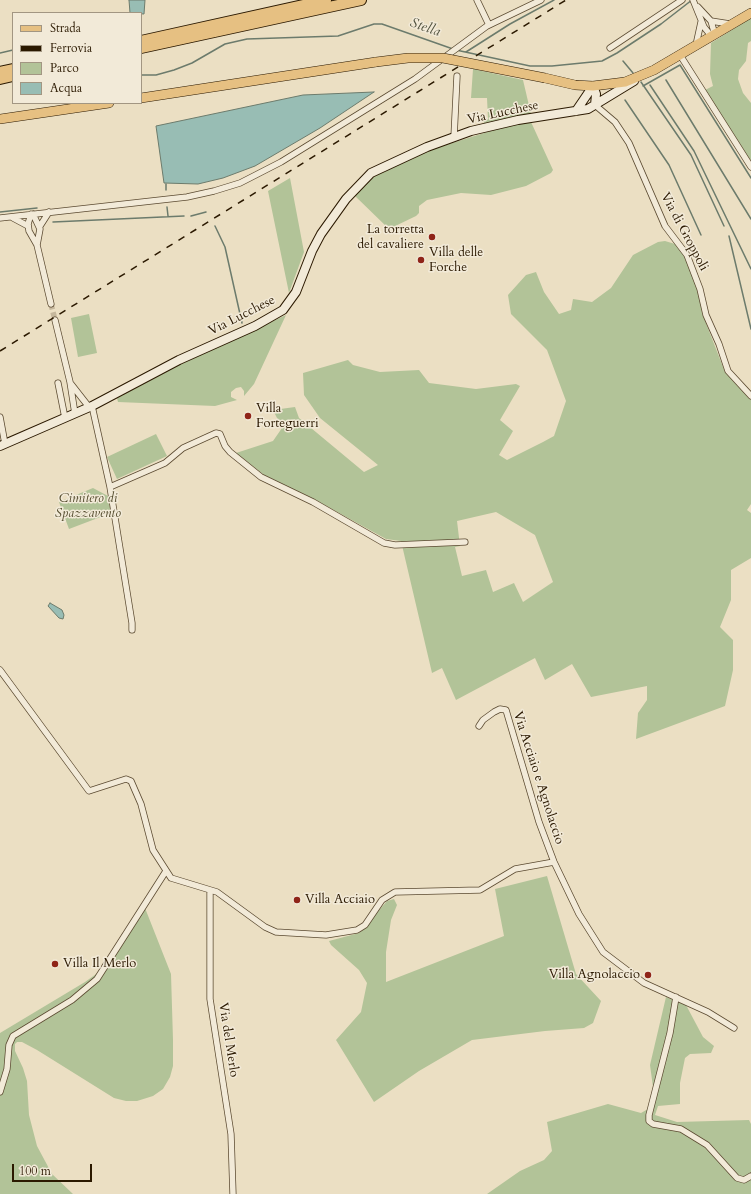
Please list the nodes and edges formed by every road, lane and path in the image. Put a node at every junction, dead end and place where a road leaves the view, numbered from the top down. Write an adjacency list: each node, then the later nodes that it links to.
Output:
1 (326, 0): 13 (highway)
2 (361, 0): 15 (highway)
3 (477, 0): 11 (street)
4 (541, 0): 11 (street)
5 (682, 0): 16 (street)
6 (695, 3): 8 (street); 9 (street)
7 (751, 13): 10 (main road)
8 (701, 20): 12 (street); 14 (street)
9 (711, 21): 10 (street); 12 (street)
10 (732, 24): 12 (main road)
11 (489, 25): 34 (street)
12 (713, 36): 14 (main road)
13 (142, 41)
14 (695, 47): 17 (main road)
15 (142, 48)
16 (610, 48)
17 (680, 55): 22 (main road); 33 (street)
18 (12, 69): 19 (highway)
19 (0, 72)
20 (12, 76): 23 (highway)
21 (457, 76): 32 (street)
22 (639, 77): 25 (main road); 29 (street, Via Lucchese)
23 (0, 79)
24 (569, 84): 25 (main road); 26 (street); 27 (main road, bridge)
25 (593, 86): 26 (street); 29 (street)
26 (585, 97): 29 (street); 30 (street)
27 (142, 98)
28 (103, 104): 31 (main road)
29 (595, 105): 30 (street, Via Lucchese); 45 (street, Via di Groppoli)
30 (576, 111): 32 (street, Via Lucchese)
31 (0, 120)
32 (454, 137): 46 (street, Via Lucchese)
33 (751, 167)
34 (49, 212): 35 (street); 39 (street)
35 (32, 214): 36 (street); 38 (street); 39 (street)
36 (8, 217): 37 (street); 38 (street)
37 (0, 218)
38 (28, 226): 40 (street)
39 (40, 226): 40 (street)
40 (37, 244): 41 (street)
41 (51, 304)
42 (55, 320): 43 (street)
43 (70, 382): 46 (street); 47 (street)
44 (58, 383): 49 (street)
45 (751, 396)
46 (90, 407): 47 (street, Via Lucchese); 51 (street)
47 (75, 414): 49 (street, Via Lucchese)
48 (0, 417): 50 (street)
49 (65, 418): 50 (street, Via Lucchese)
50 (3, 445)
51 (110, 487): 52 (street); 53 (street)
52 (465, 542)
53 (132, 630)
54 (0, 670): 57 (street)
55 (479, 726): 56 (street, Via Acciaio e Agnolaccio)
56 (554, 862): 58 (street, Via Acciaio e Agnolaccio); 59 (street, Via Acciaio e Agnolaccio)
57 (166, 871): 58 (street, Via Acciaio e Agnolaccio); 61 (street)
58 (210, 890): 63 (street, Via del Merlo)
59 (676, 997): 60 (street, Via Acciaio e Agnolaccio); 62 (street)
60 (734, 1028)
61 (0, 1092)
62 (751, 1176)
63 (233, 1194)

